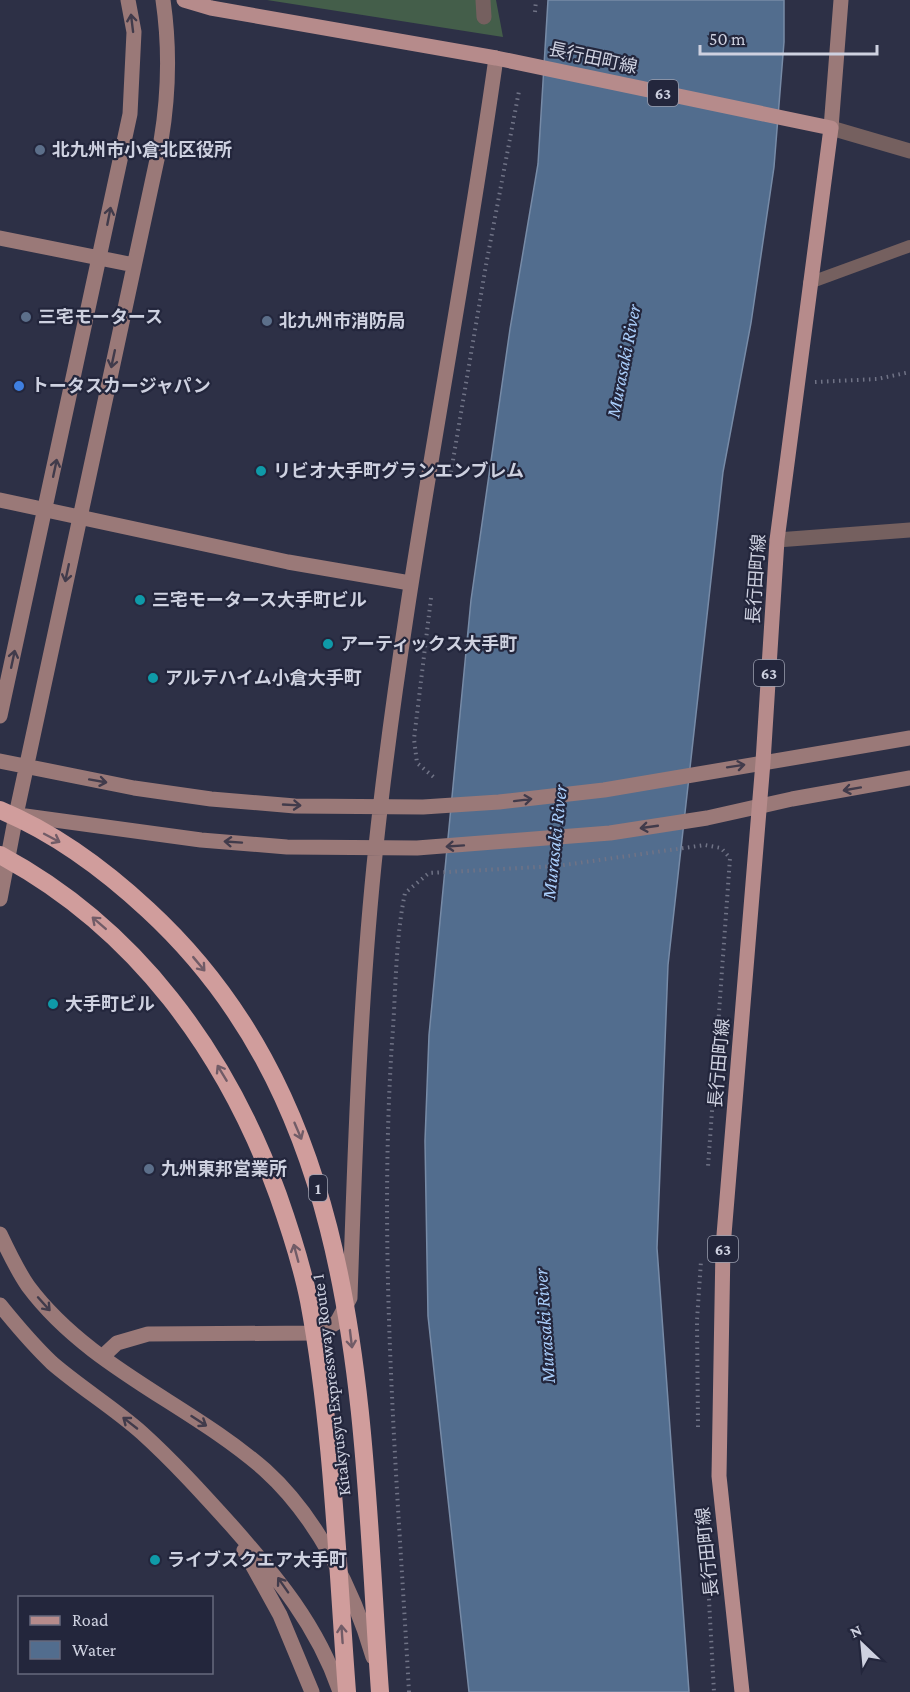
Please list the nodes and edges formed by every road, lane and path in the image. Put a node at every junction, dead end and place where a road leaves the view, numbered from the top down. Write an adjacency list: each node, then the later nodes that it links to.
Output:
1 (128, 0): 15 (street, one-way to 1)
2 (163, 0): 16 (street)
3 (184, 0): 9 (main road, 長行田町線 / 63)
4 (483, 0): 8 (street)
5 (536, 0): 7 (path)
6 (841, 0): 11 (street)
7 (535, 12)
8 (484, 17)
9 (496, 58): 11 (main road, 長行田町線 / 63); 26 (street)
10 (519, 92): 20 (path)
11 (831, 128): 12 (street); 17 (main road, 長行田町線 / 63)
12 (910, 151)
13 (0, 238): 15 (street)
14 (910, 246): 17 (lane)
15 (101, 258): 16 (street); 22 (street, one-way to 15)
16 (134, 266): 23 (street, one-way to 23)
17 (809, 283): 19 (main road, 長行田町線 / 63)
18 (910, 372): 19 (path)
19 (797, 381): 25 (main road, 長行田町線 / 63)
20 (449, 487)
21 (0, 500): 22 (street)
22 (46, 509): 23 (street); 28 (street, one-way to 22)
23 (79, 516): 26 (street); 32 (street, one-way to 32)
24 (910, 530): 25 (street)
25 (777, 540): 31 (main road, 長行田町線 / 63)
26 (410, 583): 35 (street)
27 (432, 591): 34 (path)
28 (0, 716)
29 (910, 738): 31 (street)
30 (0, 761): 32 (street)
31 (763, 762): 35 (street, one-way to 31); 36 (main road, 長行田町線 / 63)
32 (28, 766): 35 (street, one-way to 35); 37 (street)
33 (910, 778): 36 (street, one-way to 36)
34 (436, 779)
35 (381, 806): 39 (street)
36 (759, 807): 39 (street, one-way to 39); 52 (main road, 長行田町線 / 63)
37 (5, 813): 39 (street, one-way to 37); 41 (street); 50 (highway, Kitakyusyu Expressway Route 1 / 1, one-way to 50, bridge)
38 (705, 844): 51 (path)
39 (375, 849): 45 (street)
40 (0, 855): 49 (highway, Kitakyusyu Expressway Route 1, one-way to 40, bridge)
41 (0, 899)
42 (0, 1234): 43 (street)
43 (5, 1260): 45 (street, one-way to 45)
44 (0, 1305): 46 (street, one-way to 44)
45 (102, 1357): 50 (street, one-way to 50)
46 (230, 1524): 47 (street); 48 (street, one-way to 46)
47 (312, 1692)
48 (340, 1692)
49 (347, 1692)
50 (382, 1692)
51 (409, 1692)
52 (742, 1692)

